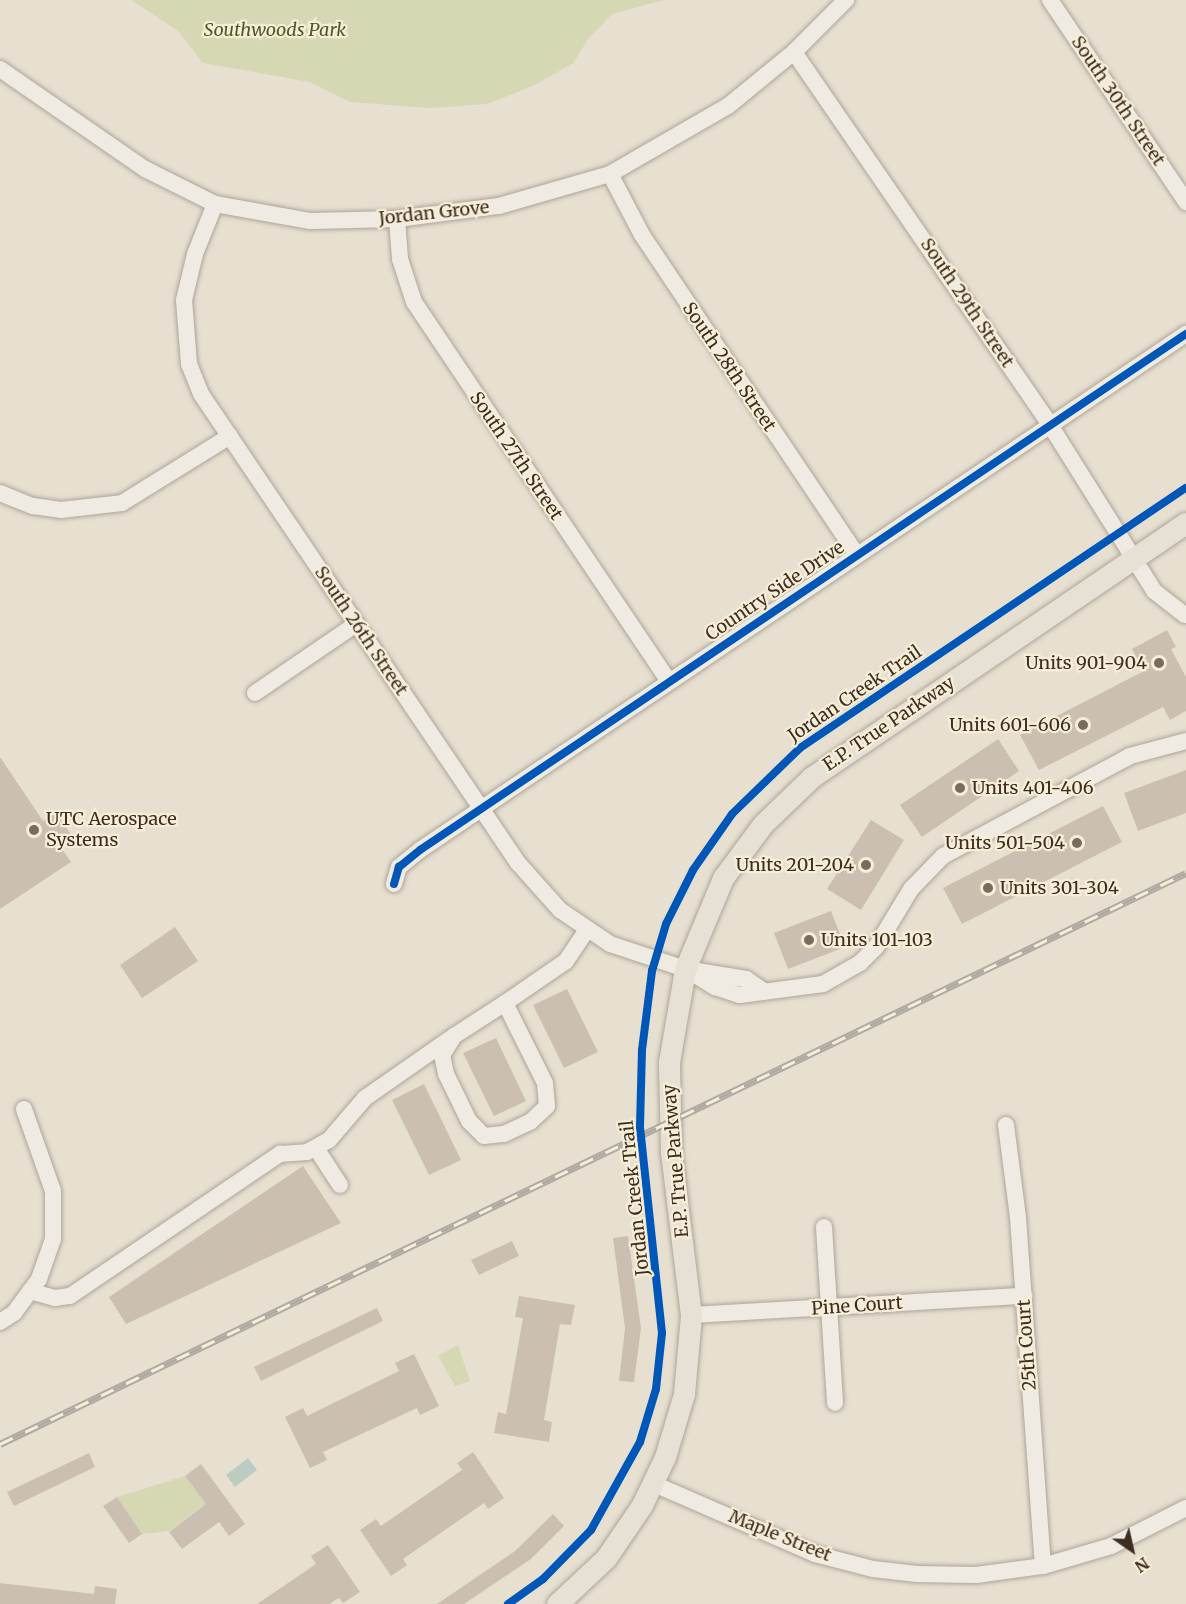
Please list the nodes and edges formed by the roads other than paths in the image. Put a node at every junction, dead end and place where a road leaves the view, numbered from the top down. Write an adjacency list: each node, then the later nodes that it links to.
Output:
1 (846, 0): 3 (street, Jordan Grove)
2 (1050, 0): 6 (street, South 30th Street)
3 (794, 52): 5 (street, Jordan Grove); 10 (street, South 29th Street)
4 (0, 69): 7 (street, Jordan Grove)
5 (610, 174): 8 (street, Jordan Grove); 14 (street, South 28th Street)
6 (1186, 202)
7 (215, 204): 8 (street, Jordan Grove); 11 (street, South 26th Street)
8 (397, 219): 18 (street, South 27th Street)
9 (1186, 334): 10 (street, Country Side Drive)
10 (1050, 425): 14 (street, Country Side Drive); 15 (street, South 29th Street)
11 (230, 436): 12 (street); 17 (street, South 26th Street)
12 (0, 493)
13 (1186, 523): 15 (main road, E.P. True Parkway)
14 (856, 554): 18 (street, Country Side Drive)
15 (1135, 557): 16 (street, South 29th Street); 24 (main road, E.P. True Parkway)
16 (1185, 615)
17 (356, 624): 19 (street); 21 (street, South 26th Street)
18 (669, 681): 21 (street, Country Side Drive)
19 (255, 693)
20 (1186, 741): 24 (street, South 26th Street)
21 (483, 808): 22 (street, Country Side Drive); 23 (street, South 26th Street)
22 (394, 884)
23 (587, 930): 24 (street, South 26th Street); 25 (street)
24 (685, 969): 35 (main road, E.P. True Parkway)
25 (505, 1003): 26 (street); 26 (street)
26 (454, 1036): 29 (street)
27 (24, 1109): 32 (street)
28 (1006, 1125): 33 (street, 25th Court)
29 (315, 1148): 30 (street); 32 (street)
30 (340, 1185)
31 (824, 1227): 34 (street)
32 (30, 1291): 36 (street)
33 (1024, 1296): 34 (street, Pine Court); 40 (street, 25th Court)
34 (829, 1308): 35 (street, Pine Court); 37 (street)
35 (691, 1315): 38 (main road, E.P. True Parkway)
36 (0, 1322)
37 (835, 1403)
38 (654, 1484): 40 (street, Maple Street); 41 (main road, E.P. True Parkway)
39 (1184, 1514): 40 (street, Maple Street)
40 (1043, 1566)
41 (557, 1604)

